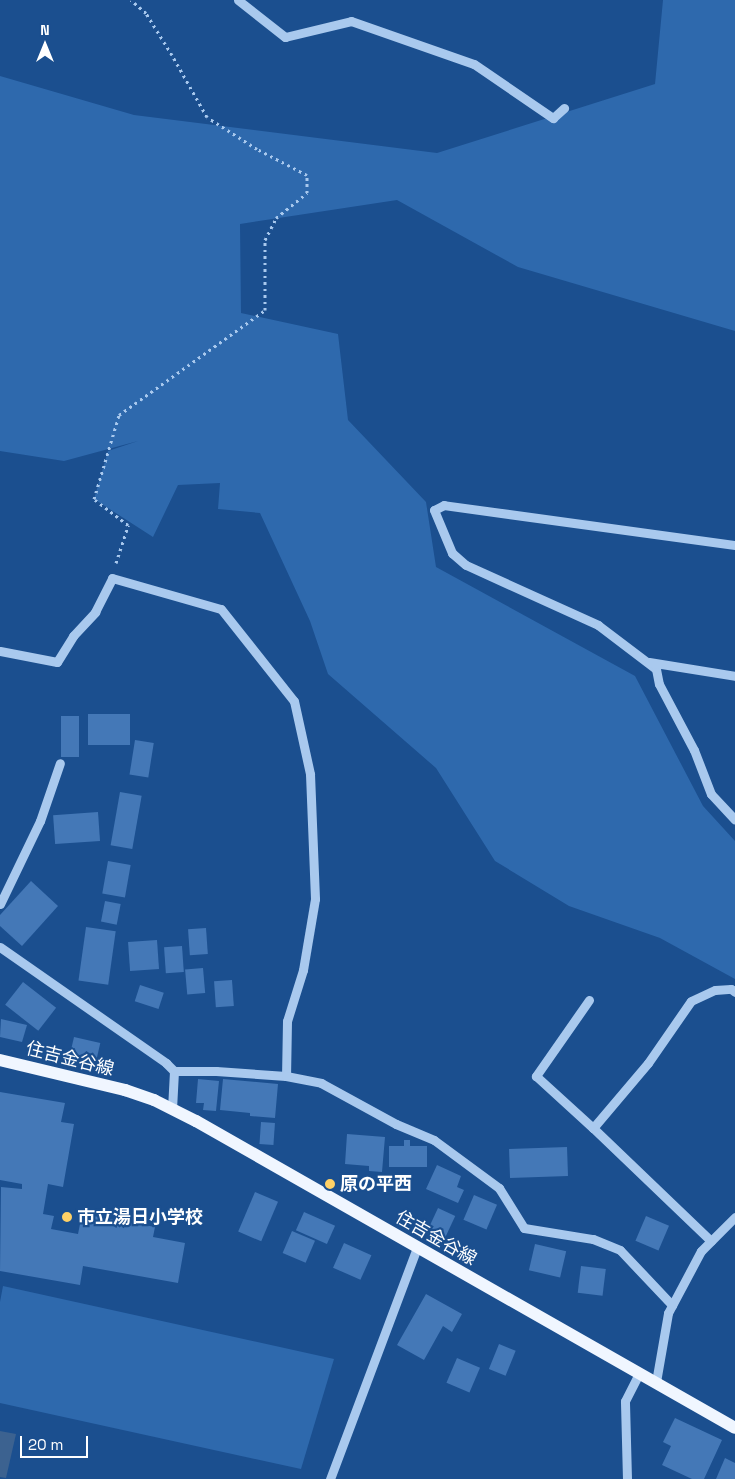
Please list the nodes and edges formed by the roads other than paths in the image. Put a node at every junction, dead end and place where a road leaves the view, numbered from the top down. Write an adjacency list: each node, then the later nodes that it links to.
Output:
1 (238, 0): 2 (street)
2 (564, 108)
3 (735, 545): 5 (street)
4 (0, 651): 15 (street)
5 (646, 662): 6 (street); 8 (street)
6 (735, 676)
7 (60, 763): 9 (street)
8 (735, 820)
9 (0, 904)
10 (0, 947): 14 (street)
11 (735, 992): 17 (street)
12 (589, 1000): 17 (street)
13 (0, 1060): 16 (main road, 住吉金谷線)
14 (174, 1071): 15 (street); 16 (street)
15 (286, 1076): 21 (street)
16 (172, 1109): 20 (main road, 住吉金谷線)
17 (593, 1128): 19 (street)
18 (735, 1217): 19 (street)
19 (710, 1241): 21 (street)
20 (417, 1247): 22 (main road, 住吉金谷線); 25 (street)
21 (672, 1305): 23 (street)
22 (639, 1373): 23 (main road, 住吉金谷線); 26 (street)
23 (656, 1382): 24 (main road, 住吉金谷線)
24 (735, 1428)
25 (330, 1479)
26 (627, 1479)

